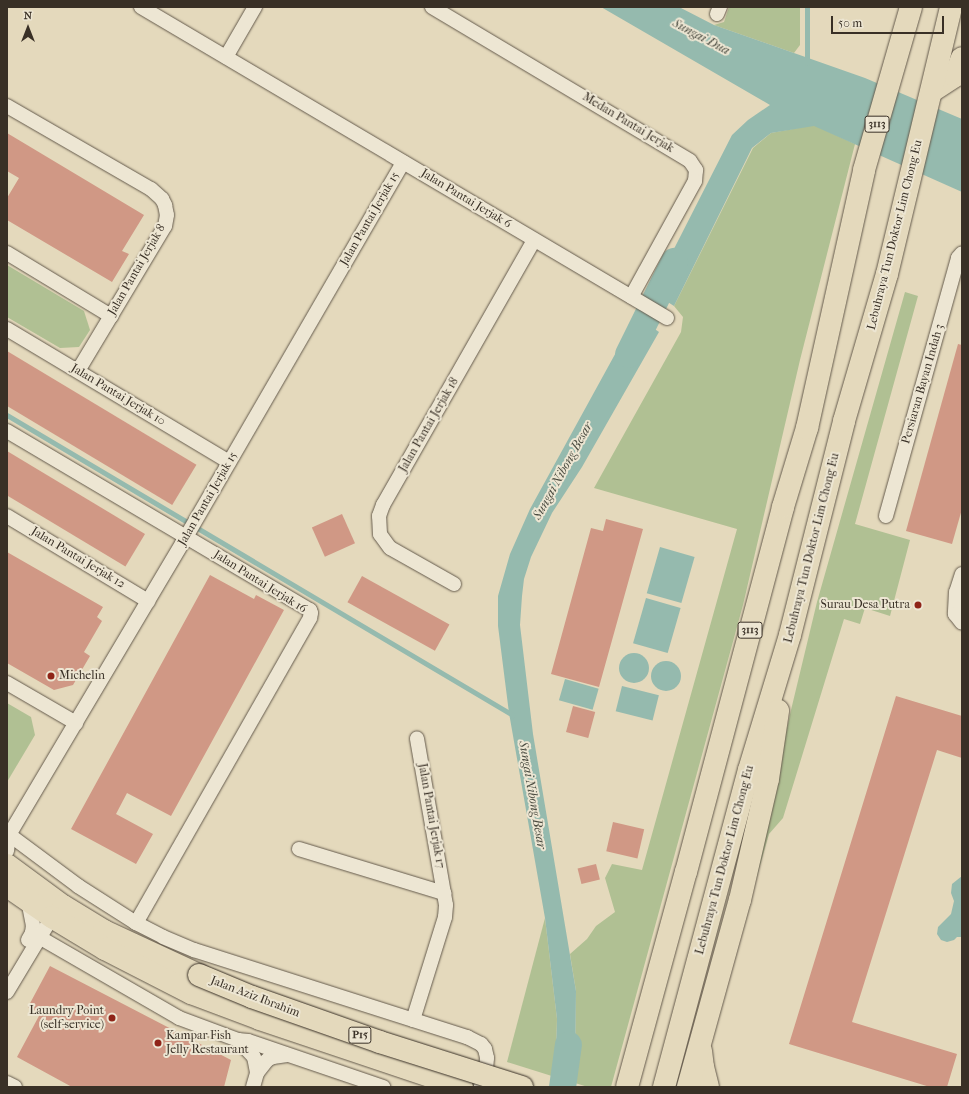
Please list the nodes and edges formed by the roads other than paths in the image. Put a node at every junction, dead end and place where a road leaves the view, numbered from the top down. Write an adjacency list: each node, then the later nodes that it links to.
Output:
1 (141, 7): 9 (street, Jalan Pantai Jerjak 6)
2 (255, 7): 9 (street)
3 (432, 7): 17 (street, Medan Pantai Jerjak)
4 (904, 7): 8 (main road)
5 (911, 7): 8 (main road, 3113)
6 (951, 7): 11 (main road, Lebuhraya Tun Doktor Lim Chong Eu)
7 (962, 22): 11 (main road)
8 (901, 38): 60 (main road, 3113)
9 (226, 57): 13 (street, Jalan Pantai Jerjak 6)
10 (962, 58): 11 (main road)
11 (932, 88): 31 (main road, Lebuhraya Tun Doktor Lim Chong Eu)
12 (7, 106): 18 (street, Jalan Pantai Jerjak 8)
13 (403, 162): 14 (street, Jalan Pantai Jerjak 6); 23 (street, Jalan Pantai Jerjak 15)
14 (534, 240): 17 (street, Jalan Pantai Jerjak 6); 28 (street, Jalan Pantai Jerjak 18)
15 (7, 253): 18 (street)
16 (962, 253): 25 (street, Persiaran Bayan Indah 3)
17 (635, 300): 19 (street, Jalan Pantai Jerjak 6)
18 (111, 316): 21 (street, Jalan Pantai Jerjak 8)
19 (667, 318)
20 (7, 329): 21 (street, Jalan Pantai Jerjak 10)
21 (78, 371): 23 (street, Jalan Pantai Jerjak 10)
22 (7, 431): 26 (street, Jalan Pantai Jerjak 16)
23 (229, 462): 26 (street, Jalan Pantai Jerjak 15)
24 (7, 516): 29 (street, Jalan Pantai Jerjak 12)
25 (886, 516)
26 (187, 535): 29 (street, Jalan Pantai Jerjak 15); 43 (street, Jalan Pantai Jerjak 16)
27 (962, 574): 30 (street)
28 (454, 584)
29 (148, 601): 33 (street, Jalan Pantai Jerjak 15)
30 (962, 623)
31 (790, 635): 50 (main road); 61 (main road, Lebuhraya Tun Doktor Lim Chong Eu)
32 (7, 683): 33 (street)
33 (76, 723): 35 (street, Jalan Pantai Jerjak 15)
34 (417, 738): 40 (street, Jalan Pantai Jerjak 17)
35 (8, 834): 37 (street, Jalan Pantai Jerjak 15); 43 (street)
36 (299, 849): 40 (street)
37 (7, 851)
38 (7, 866): 46 (main road, Jalan Aziz Ibrahim / P15)
39 (7, 886): 41 (main road, Jalan Aziz Ibrahim / P15)
40 (444, 894): 48 (street, Jalan Pantai Jerjak 17)
41 (28, 900): 42 (main road, Jalan Aziz Ibrahim / P15); 44 (street)
42 (52, 917): 44 (street); 46 (main road, Jalan Aziz Ibrahim / P15)
43 (136, 923): 48 (street)
44 (36, 935): 45 (street); 47 (street); 49 (street)
45 (7, 980)
46 (195, 984): 57 (main road, Jalan Aziz Ibrahim / P15); 59 (main road, Jalan Aziz Ibrahim / P15, bridge)
47 (7, 992)
48 (413, 1020): 58 (street)
49 (238, 1040): 51 (street); 52 (street)
50 (700, 1041): 62 (main road); 63 (main road)
51 (287, 1055): 52 (street); 56 (street)
52 (257, 1073): 55 (street)
53 (7, 1083): 54 (street)
54 (15, 1087)
55 (253, 1087)
56 (383, 1087)
57 (462, 1087)
58 (481, 1087)
59 (522, 1087)
60 (627, 1087)
61 (664, 1087)
62 (688, 1087)
63 (708, 1087)

